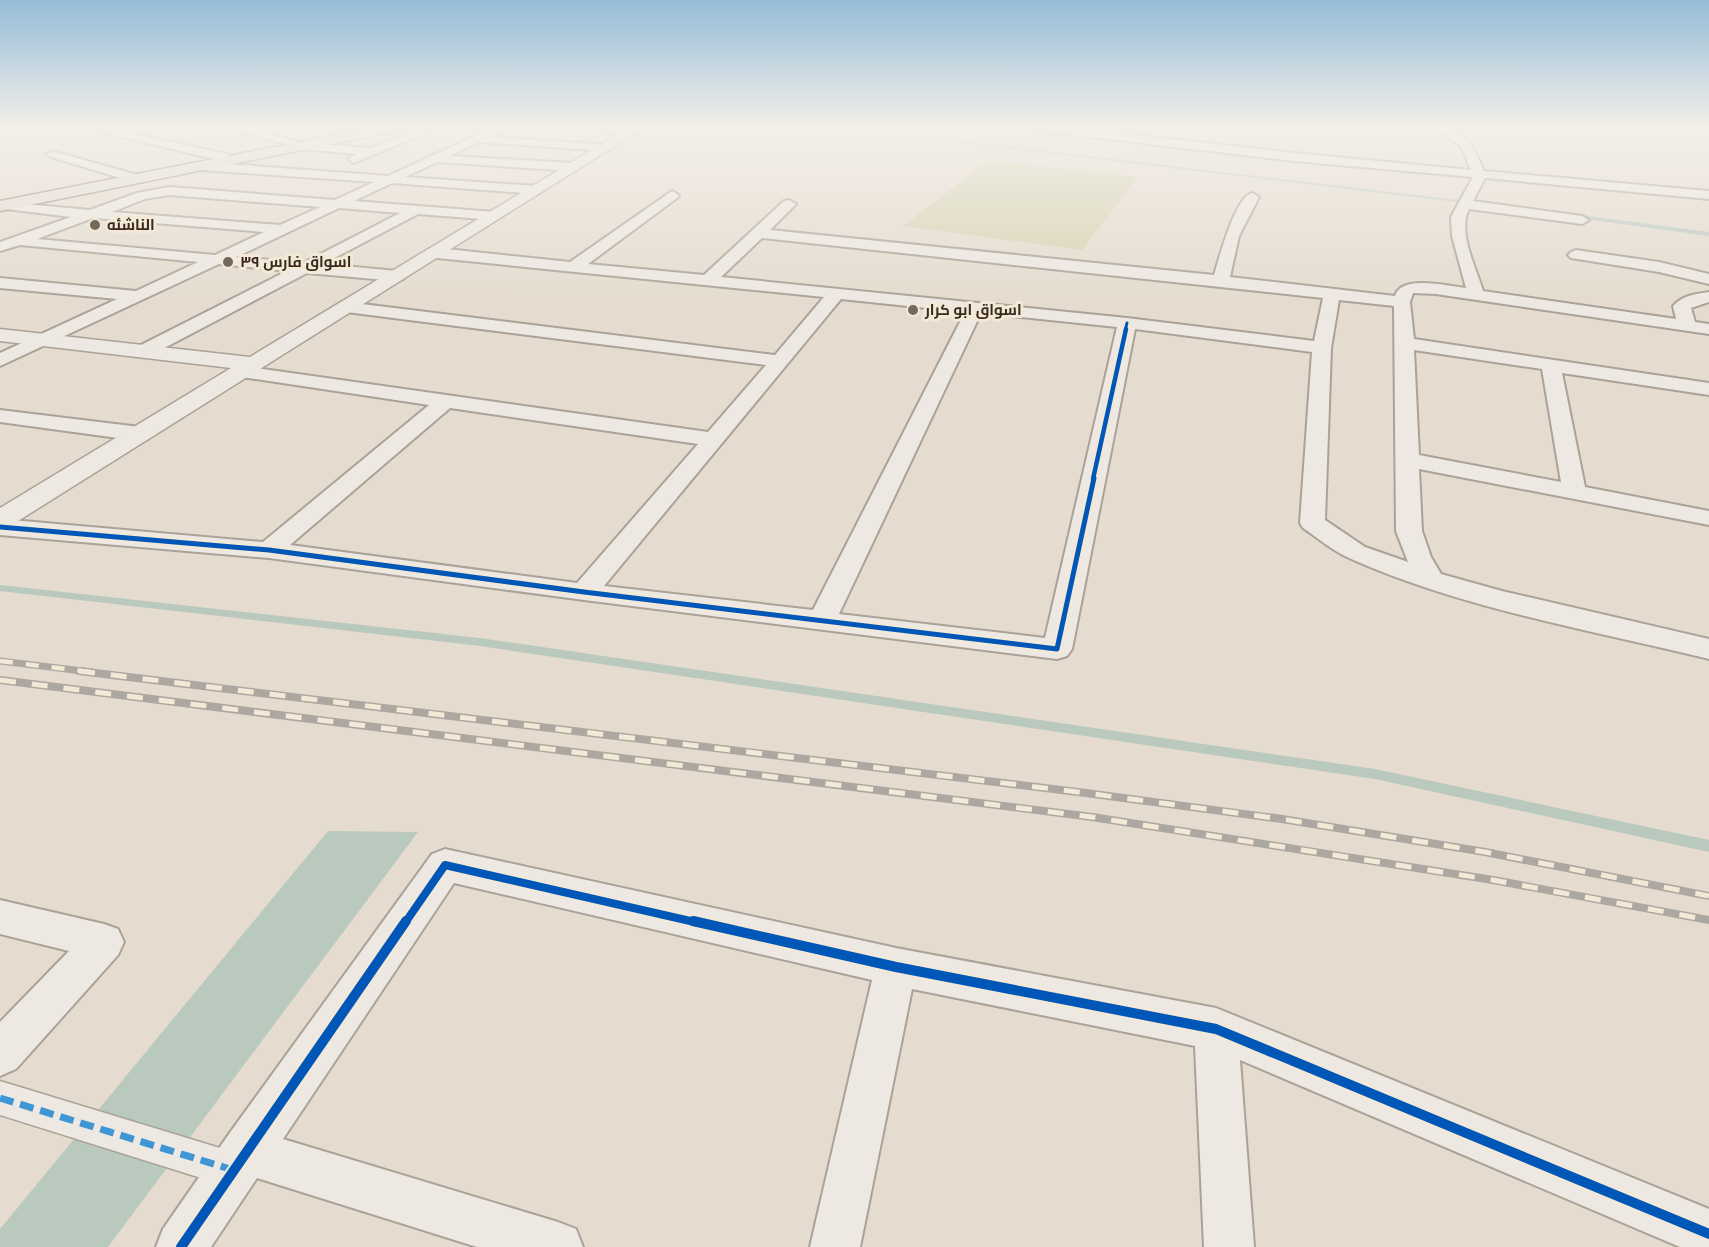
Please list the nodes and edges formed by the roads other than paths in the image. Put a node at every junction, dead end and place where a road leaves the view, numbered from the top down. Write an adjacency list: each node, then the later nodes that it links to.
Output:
1 (105, 185): 11 (main road)
2 (379, 185): 12 (street)
3 (466, 185): 7 (street)
4 (545, 185): 7 (street)
5 (1474, 185): 14 (street)
6 (1597, 185): 9 (street)
7 (537, 190): 17 (street)
8 (672, 195): 26 (street)
9 (1709, 195)
10 (1252, 197): 30 (street)
11 (6, 200): 16 (street)
12 (339, 204): 15 (street); 16 (street); 19 (street)
13 (789, 204): 20 (street)
14 (1464, 204): 18 (street); 35 (street)
15 (416, 210): 17 (street); 27 (street)
16 (93, 214): 19 (street); 21 (street)
17 (495, 216): 23 (street)
18 (1582, 220)
19 (282, 230): 25 (street)
20 (758, 233): 30 (street); 31 (street)
21 (17, 241): 22 (street); 25 (street)
22 (0, 247)
23 (437, 253): 26 (street); 28 (street)
24 (1576, 255): 29 (street)
25 (220, 259): 27 (street); 36 (street)
26 (573, 267): 31 (street)
27 (306, 268): 28 (street); 48 (street)
28 (397, 276): 39 (street)
29 (1709, 279)
30 (1221, 280): 34 (street)
31 (707, 281): 33 (street)
32 (0, 283): 36 (street)
33 (836, 294): 40 (street); 50 (street)
34 (1332, 294): 38 (street); 47 (street)
35 (1476, 295): 38 (street); 42 (street)
36 (138, 296): 45 (street)
37 (1709, 297): 42 (street)
38 (1402, 302): 46 (street)
39 (346, 308): 50 (street); 52 (street)
40 (975, 308): 41 (street); 66 (street)
41 (1127, 323): 47 (street); 66 (street)
42 (1687, 326): 43 (street)
43 (1709, 329)
44 (0, 335): 45 (street)
45 (44, 340): 48 (street); 49 (street)
46 (1406, 343): 51 (street); 58 (street)
47 (1322, 348): 64 (street)
48 (144, 351): 52 (street)
49 (0, 360)
50 (779, 361): 57 (street)
51 (1551, 365): 53 (street); 59 (street)
52 (248, 368): 54 (street); 56 (street)
53 (1709, 389)
54 (446, 401): 57 (street); 63 (street)
55 (0, 416): 56 (street)
56 (140, 434): 61 (street)
57 (711, 439): 65 (street)
58 (1409, 460): 59 (street); 64 (street)
59 (1574, 491): 60 (street)
60 (1709, 518)
61 (0, 520)
62 (0, 526): 63 (street)
63 (269, 550): 65 (street)
64 (1431, 580): 67 (street)
65 (584, 592): 66 (street)
66 (822, 620)
67 (1709, 649)
68 (0, 917): 71 (street)
69 (896, 967): 70 (street); 73 (street); 77 (street)
70 (1216, 1029): 74 (street); 78 (street)
71 (0, 1054)
72 (0, 1098): 73 (street)
73 (240, 1160): 75 (street); 76 (street)
74 (1709, 1234)
75 (181, 1247)
76 (558, 1247)
77 (835, 1247)
78 (1229, 1247)

